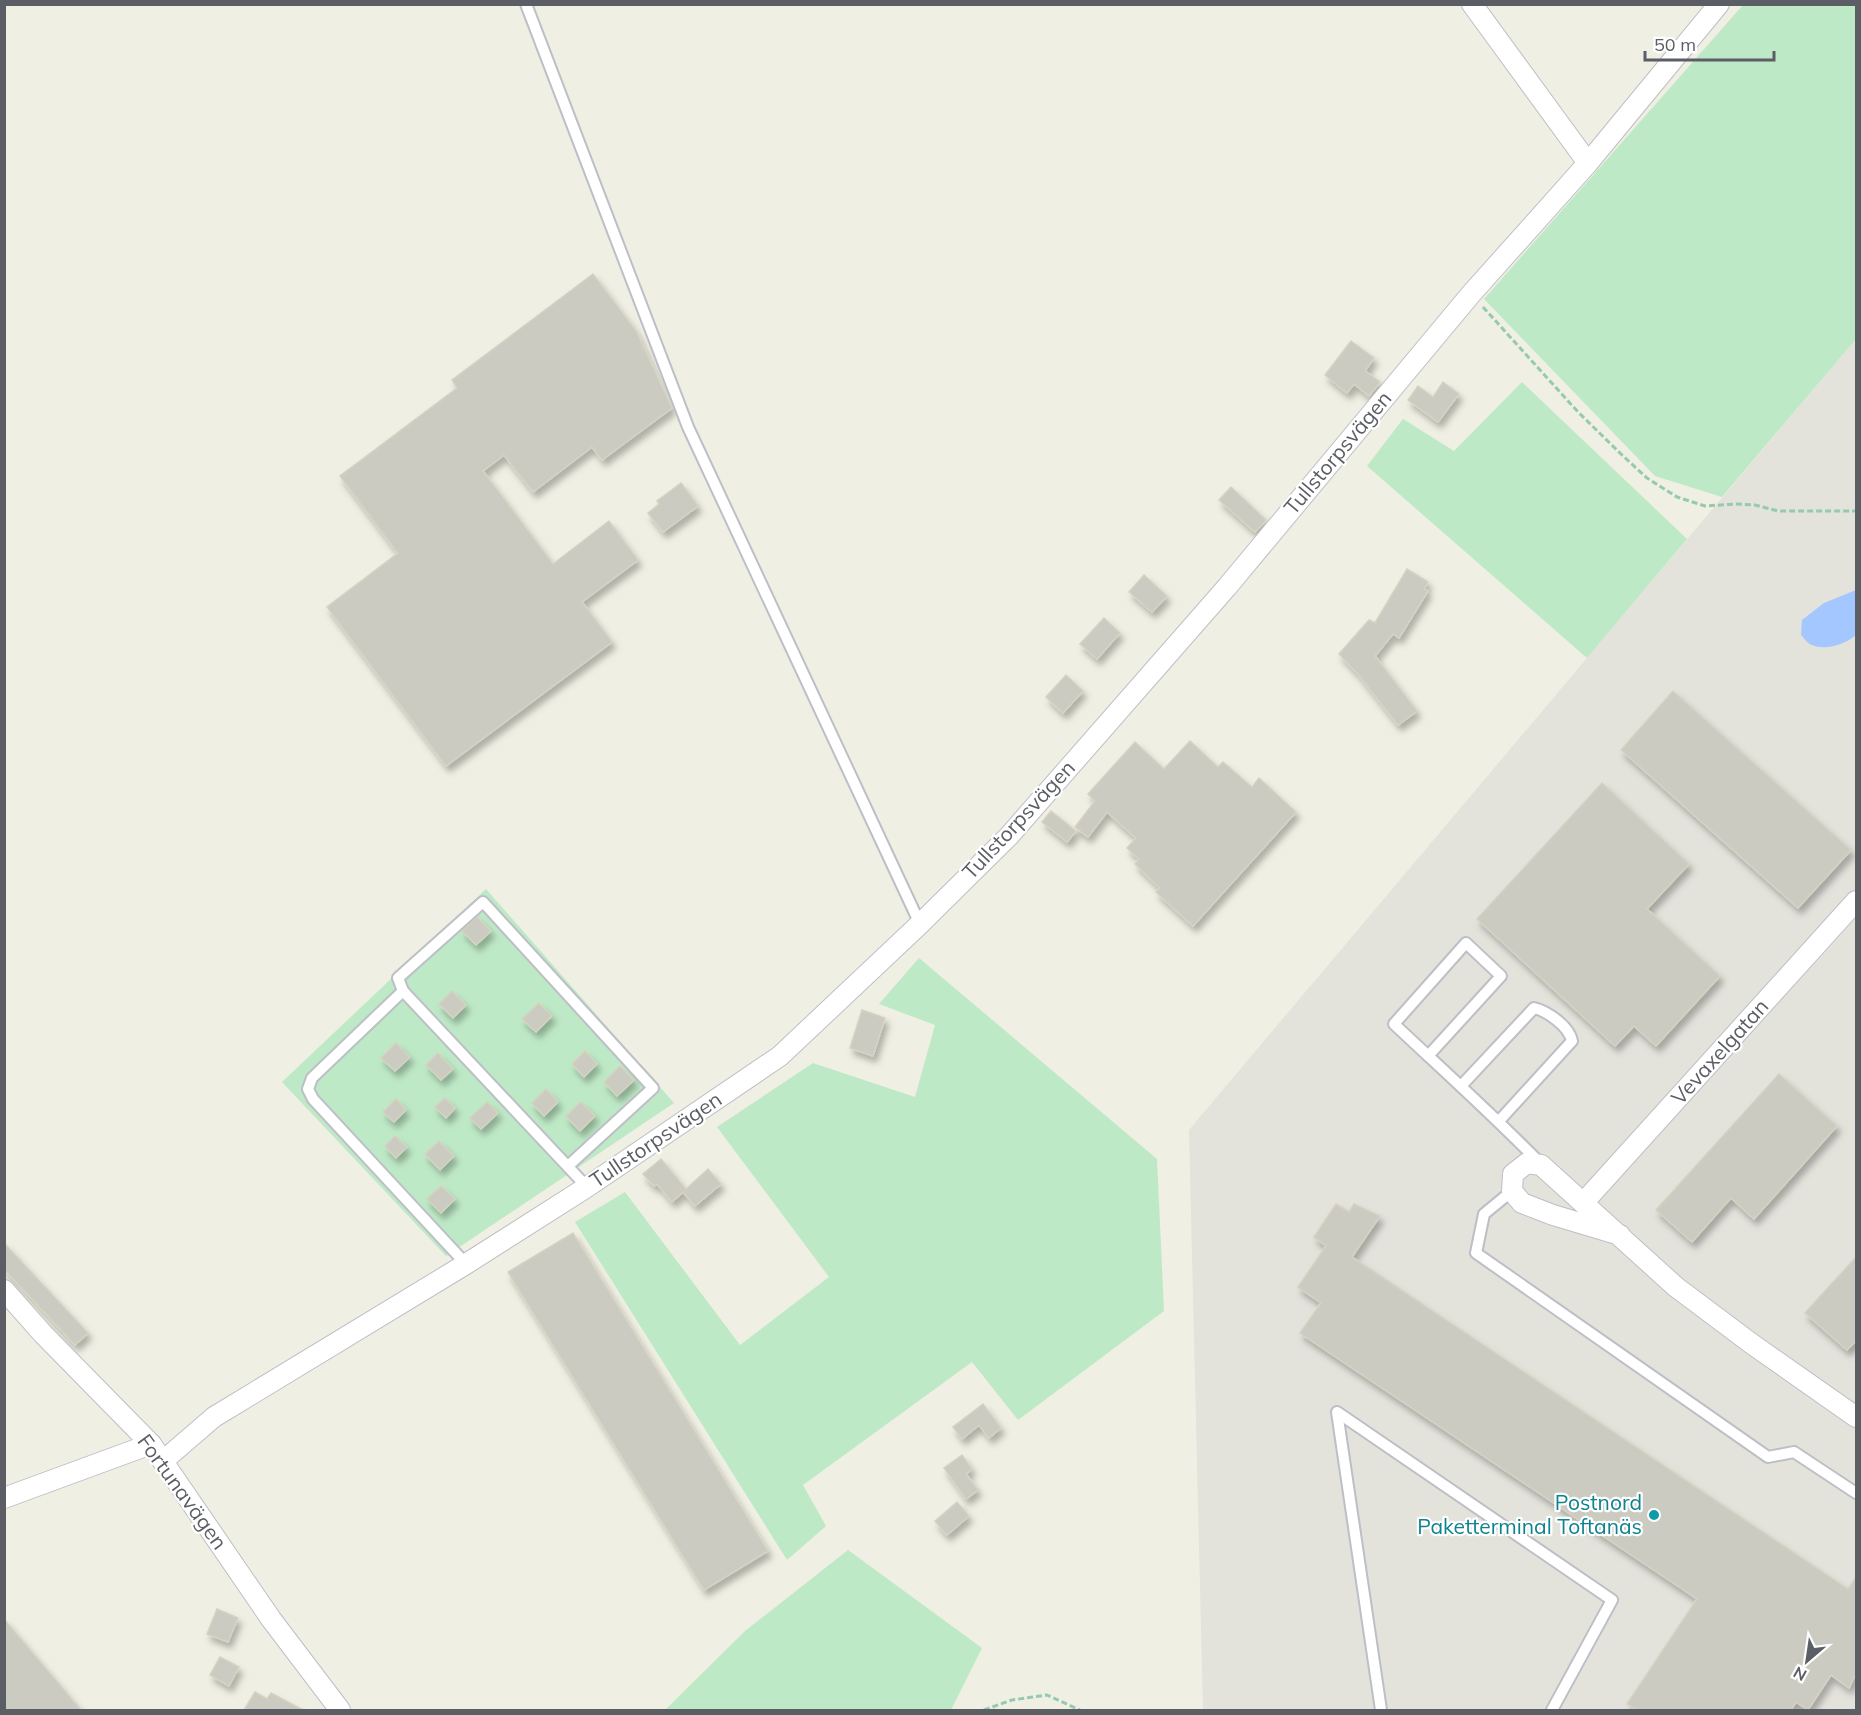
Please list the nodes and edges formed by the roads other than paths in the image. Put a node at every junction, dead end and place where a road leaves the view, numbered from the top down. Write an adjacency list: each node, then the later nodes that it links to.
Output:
1 (526, 4): 6 (lane)
2 (1472, 4): 4 (street)
3 (1719, 4): 4 (street, Tullstorpsvägen)
4 (1588, 163): 6 (street, Tullstorpsvägen)
5 (1857, 901): 15 (street, Vevaxelgatan)
6 (920, 924): 13 (street, Tullstorpsvägen)
7 (403, 991): 12 (lane); 12 (lane); 17 (lane)
8 (1428, 1056): 8 (lane); 9 (lane)
9 (1461, 1086): 10 (lane); 10 (lane)
10 (1499, 1121): 11 (lane)
11 (1541, 1165): 14 (street); 15 (street)
12 (568, 1166): 13 (lane)
13 (587, 1187): 17 (street, Tullstorpsvägen)
14 (1512, 1191): 16 (street); 22 (lane)
15 (1584, 1202): 16 (street)
16 (1620, 1235): 19 (street)
17 (466, 1264): 21 (street, Tullstorpsvägen)
18 (4, 1290): 20 (street, Fortunavägen)
19 (1856, 1416)
20 (151, 1444): 21 (street, Fortunavägen); 23 (street)
21 (163, 1461): 24 (street, Fortunavägen)
22 (1857, 1493)
23 (4, 1498)
24 (340, 1710)
25 (1381, 1710): 26 (lane)
26 (1552, 1710)

